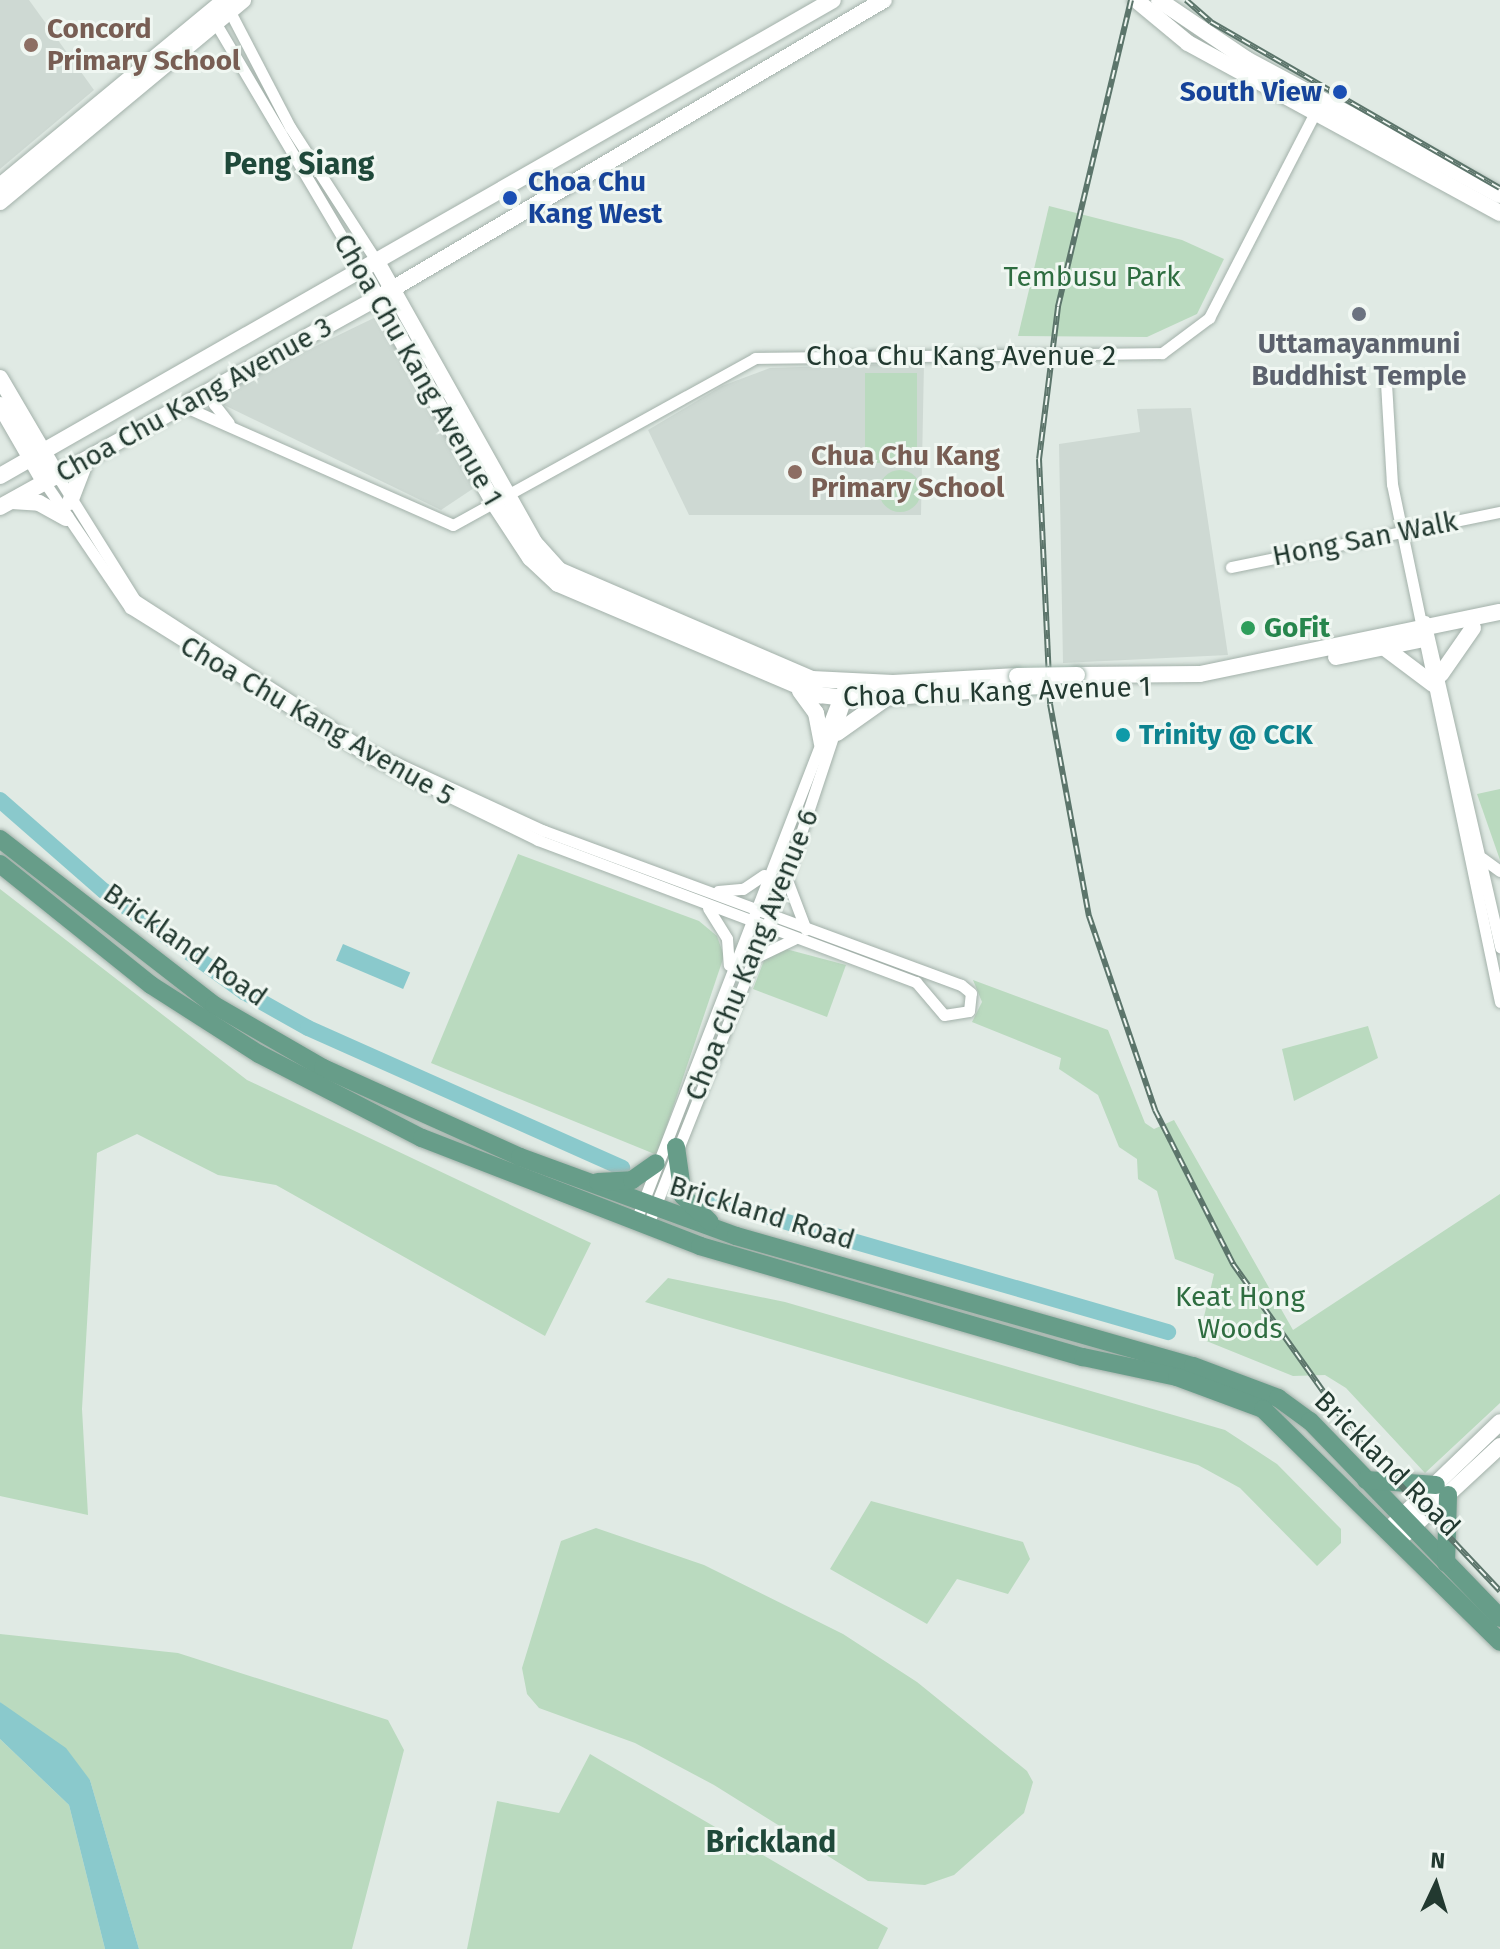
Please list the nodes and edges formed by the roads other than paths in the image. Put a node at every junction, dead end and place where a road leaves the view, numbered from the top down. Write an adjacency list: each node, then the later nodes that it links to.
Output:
1 (243, 0): 6 (street)
2 (833, 0): 13 (street, Choa Chu Kang Avenue 3)
3 (884, 0): 15 (street, Choa Chu Kang Avenue 3)
4 (1136, 0): 8 (street)
5 (1159, 0): 8 (street)
6 (227, 4): 7 (street); 13 (street, Choa Chu Kang Avenue 1)
7 (213, 19): 9 (street); 11 (street); 14 (street, Choa Chu Kang Avenue 1)
8 (1317, 108): 10 (street); 12 (street); 28 (street, Choa Chu Kang Avenue 2)
9 (0, 186)
10 (1500, 195)
11 (0, 202)
12 (1500, 213)
13 (377, 262): 14 (street, Choa Chu Kang Avenue 3); 15 (street, Choa Chu Kang Avenue 1)
14 (362, 271): 15 (street, Choa Chu Kang Avenue 1); 23 (street, Choa Chu Kang Avenue 3)
15 (385, 293): 17 (street, Choa Chu Kang Avenue 3); 28 (street, Choa Chu Kang Avenue 1); 29 (street, Choa Chu Kang Avenue 1)
16 (0, 378): 21 (street)
17 (223, 381): 20 (street, Choa Chu Kang Avenue 3); 22 (street)
18 (1386, 383): 33 (street)
19 (0, 405): 21 (street)
20 (181, 405): 22 (street, Choa Chu Kang Avenue 2); 25 (street, Choa Chu Kang Avenue 3)
21 (21, 429): 23 (street); 24 (street, Choa Chu Kang Avenue 5); 26 (street)
22 (236, 429): 29 (street, Choa Chu Kang Avenue 2)
23 (67, 435): 24 (street, Choa Chu Kang Avenue 3)
24 (36, 454): 26 (street, Choa Chu Kang Avenue 3); 27 (street, Choa Chu Kang Avenue 5)
25 (95, 456): 27 (street, Choa Chu Kang Avenue 3); 31 (street)
26 (0, 475)
27 (52, 480): 30 (street, Choa Chu Kang Avenue 3); 31 (street, Choa Chu Kang Avenue 5)
28 (510, 494): 29 (street, Choa Chu Kang Avenue 2); 44 (street, Choa Chu Kang Avenue 1)
29 (494, 503): 43 (street, Choa Chu Kang Avenue 1)
30 (6, 504): 31 (street)
31 (68, 510): 47 (street, Choa Chu Kang Avenue 5)
32 (1500, 512): 33 (street, Hong San Walk)
33 (1404, 529): 34 (street, Hong San Walk); 38 (street)
34 (1231, 567)
35 (1500, 612): 38 (street, Choa Chu Kang Avenue 1)
36 (1500, 622): 37 (street, Choa Chu Kang Avenue 1)
37 (1473, 628): 38 (street, Choa Chu Kang Avenue 1); 40 (street)
38 (1426, 630): 39 (street, Choa Chu Kang Avenue 1); 40 (street); 41 (street, Choa Chu Kang Avenue 1)
39 (1385, 648): 40 (street); 41 (street, Choa Chu Kang Avenue 1)
40 (1437, 679): 49 (street); 50 (street)
41 (1077, 680): 42 (street, Choa Chu Kang Avenue 1, bridge)
42 (917, 688): 44 (street, Choa Chu Kang Avenue 1); 45 (street, Choa Chu Kang Avenue 1)
43 (799, 690): 44 (street, Choa Chu Kang Avenue 1); 46 (street)
44 (846, 691): 45 (street, Choa Chu Kang Avenue 1); 46 (street, Choa Chu Kang Avenue 6); 46 (street, Choa Chu Kang Avenue 6)
45 (891, 697): 46 (street)
46 (829, 738): 52 (street, Choa Chu Kang Avenue 6); 54 (street, Choa Chu Kang Avenue 6)
47 (446, 793): 55 (street, Choa Chu Kang Avenue 5); 58 (street, Choa Chu Kang Avenue 5)
48 (0, 839): 69 (main road, Brickland Road)
49 (1466, 851): 50 (street); 57 (street)
50 (1481, 853): 53 (street); 56 (street)
51 (0, 864): 70 (main road, Brickland Road)
52 (767, 871): 55 (street); 59 (street, Choa Chu Kang Avenue 6)
53 (1500, 871)
54 (786, 878): 61 (street, Choa Chu Kang Avenue 6); 62 (street)
55 (712, 891): 59 (street, Choa Chu Kang Avenue 5)
56 (1495, 896): 57 (street); 63 (street)
57 (1477, 899): 66 (street)
58 (708, 907): 60 (street, Choa Chu Kang Avenue 5); 65 (street)
59 (752, 908): 60 (street, Choa Chu Kang Avenue 6); 61 (street, Choa Chu Kang Avenue 5)
60 (748, 920): 61 (street, Choa Chu Kang Avenue 5); 65 (street, Choa Chu Kang Avenue 6)
61 (769, 920): 62 (street); 64 (street, Choa Chu Kang Avenue 6)
62 (802, 935): 62 (street); 64 (street)
63 (1500, 942)
64 (748, 961): 67 (street, Choa Chu Kang Avenue 6)
65 (729, 970): 68 (street, Choa Chu Kang Avenue 6)
66 (1500, 1002)
67 (676, 1147): 70 (street, Choa Chu Kang Avenue 6); 71 (main road)
68 (656, 1163): 69 (main road); 70 (street, Choa Chu Kang Avenue 6)
69 (583, 1181): 70 (main road, Brickland Road)
70 (645, 1216): 71 (main road, Brickland Road); 76 (main road, Brickland Road)
71 (736, 1236): 74 (main road, Brickland Road)
72 (1500, 1422): 75 (street)
73 (1500, 1446): 75 (street)
74 (1363, 1479): 75 (main road); 76 (main road, Brickland Road)
75 (1442, 1490): 76 (street); 77 (main road)
76 (1401, 1528): 77 (main road, Brickland Road); 79 (main road, Brickland Road)
77 (1446, 1563): 78 (main road, Brickland Road)
78 (1500, 1618)
79 (1500, 1642)

